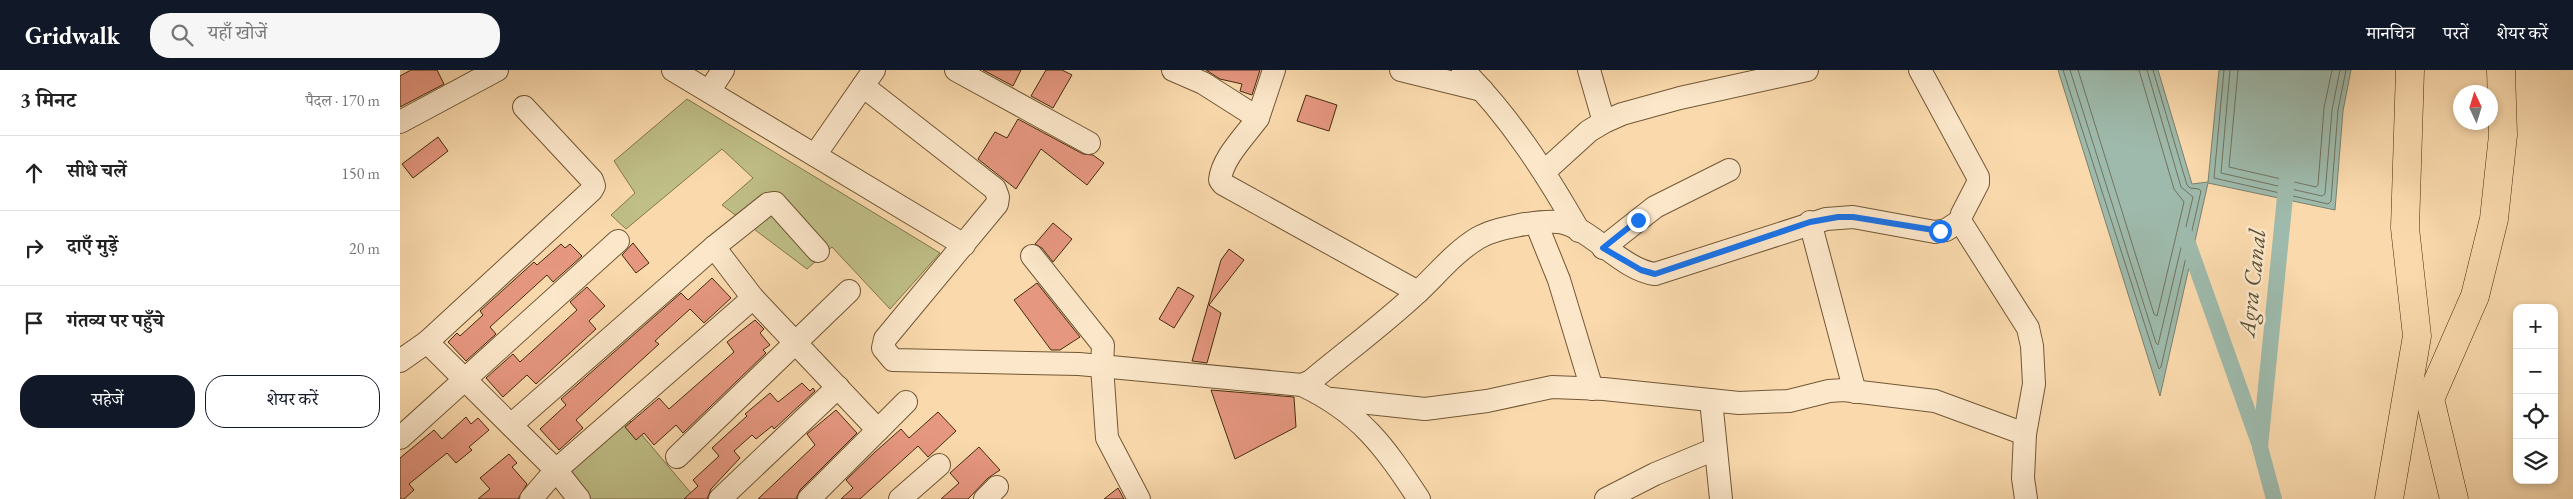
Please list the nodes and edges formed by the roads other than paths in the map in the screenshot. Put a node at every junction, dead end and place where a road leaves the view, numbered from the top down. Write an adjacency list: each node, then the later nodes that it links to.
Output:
1 (496, 70): 19 (street)
2 (673, 70): 15 (street)
3 (723, 70): 15 (street)
4 (956, 70): 21 (street)
5 (1173, 70): 18 (street)
6 (1274, 70): 18 (street)
7 (1400, 70): 16 (street)
8 (1463, 70): 16 (street)
9 (1589, 70): 20 (street)
10 (1807, 70): 20 (street)
11 (1920, 70): 25 (street)
12 (2410, 70): 68 (main road)
13 (2501, 70): 69 (main road)
14 (868, 78): 22 (street); 30 (street)
15 (710, 90): 22 (street)
16 (1483, 90): 24 (street)
17 (524, 107): 38 (street)
18 (1258, 118): 36 (street)
19 (400, 122)
20 (1604, 122): 24 (street)
21 (1089, 143)
22 (815, 155): 30 (street)
23 (1729, 170): 32 (street)
24 (1545, 172): 28 (street)
25 (1960, 221): 26 (street); 52 (street)
26 (1810, 222): 32 (street); 46 (street)
27 (1536, 223): 28 (street); 36 (street); 45 (street)
28 (1579, 231): 32 (street)
29 (618, 241): 42 (street)
30 (964, 245): 41 (street)
31 (714, 247): 33 (street); 37 (street); 50 (street)
32 (1603, 248)
33 (818, 251)
34 (1032, 256): 41 (street)
35 (849, 291): 39 (street)
36 (1418, 292): 43 (street)
37 (754, 298): 39 (street); 57 (street)
38 (427, 342): 40 (street); 42 (street)
39 (795, 344): 44 (street); 55 (street)
40 (400, 361)
41 (1102, 366): 43 (street); 63 (street)
42 (465, 378): 50 (street); 53 (street)
43 (1302, 385): 47 (street)
44 (838, 387): 51 (street); 60 (street)
45 (1592, 389): 47 (street); 48 (street)
46 (1855, 392): 48 (street); 52 (street)
47 (1331, 399): 64 (street)
48 (1711, 400): 54 (street)
49 (906, 402): 51 (street)
50 (511, 425): 57 (street)
51 (878, 430): 61 (street)
52 (2025, 434): 67 (street)
53 (400, 438)
54 (1715, 448): 65 (street); 66 (street)
55 (677, 457)
56 (939, 465): 62 (street)
57 (556, 470): 58 (street); 59 (street)
58 (531, 499)
59 (579, 499)
60 (720, 499)
61 (809, 499)
62 (900, 499)
63 (1139, 499)
64 (1419, 499)
65 (1606, 499)
66 (1721, 499)
67 (2026, 499)
68 (2389, 499)
69 (2454, 499)

